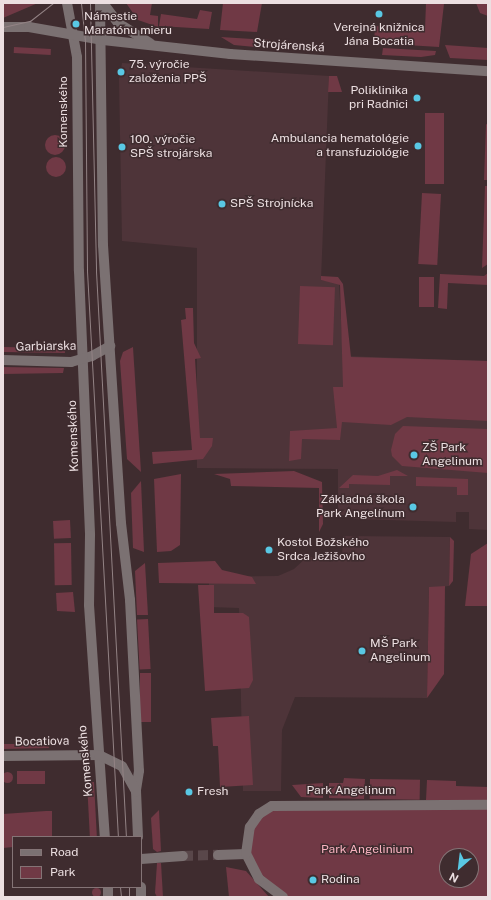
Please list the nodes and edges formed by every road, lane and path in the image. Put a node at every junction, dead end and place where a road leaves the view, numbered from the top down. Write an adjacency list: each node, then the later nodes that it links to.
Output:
1 (67, 3): 4 (street)
2 (101, 3): 5 (street); 6 (street, Strojárenská)
3 (3, 27): 4 (street, Strojárenská)
4 (74, 34): 5 (street, Strojárenská); 9 (street, Komenského)
5 (103, 40): 6 (street, Strojárenská); 8 (street)
6 (161, 46): 7 (street, Strojárenská)
7 (488, 71)
8 (110, 346): 9 (street, Garbiarska); 13 (street)
9 (84, 359): 10 (street, Garbiarska); 11 (street, Komenského)
10 (3, 360)
11 (99, 754): 12 (street, Bocatiova); 13 (street, Bocatiova); 15 (street, Komenského)
12 (3, 756)
13 (136, 791): 16 (street)
14 (488, 805): 17 (street, Park Angelinum)
15 (105, 836)
16 (138, 836)
17 (246, 854): 18 (street); 21 (street)
18 (218, 855)
19 (183, 856): 20 (street)
20 (142, 859)
21 (283, 897)

